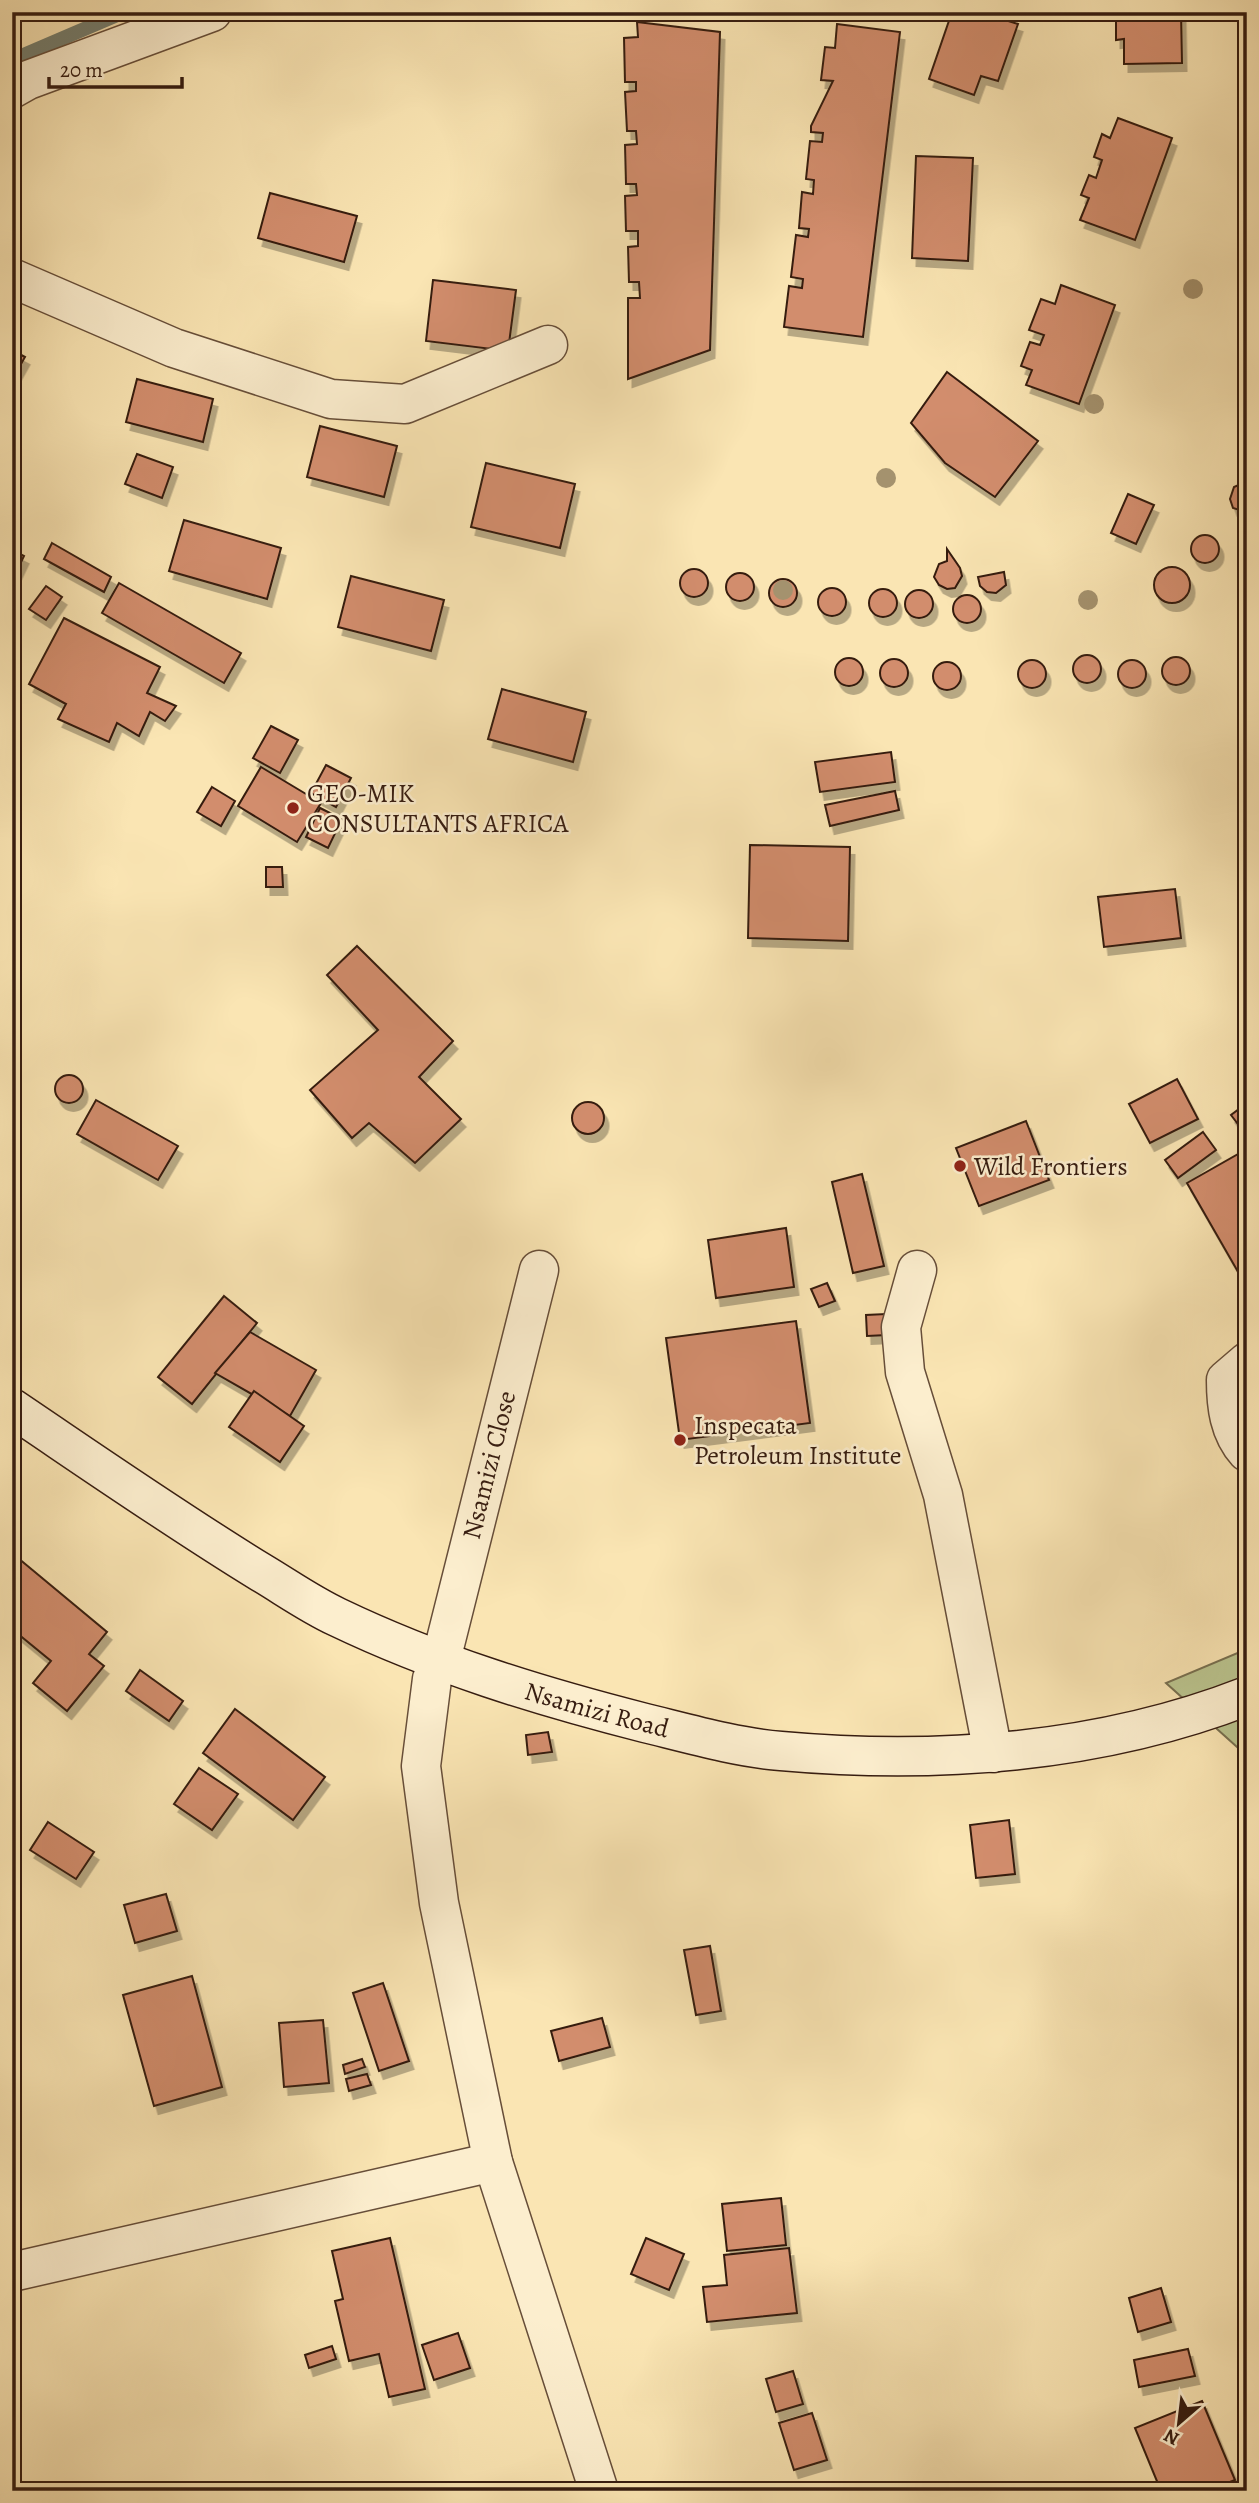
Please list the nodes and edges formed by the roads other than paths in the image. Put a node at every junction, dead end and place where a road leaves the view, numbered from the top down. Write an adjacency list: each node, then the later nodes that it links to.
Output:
1 (212, 12): 2 (street)
2 (12, 89)
3 (12, 278): 4 (street)
4 (548, 345)
5 (539, 1270): 10 (street, Nsamizi Close)
6 (918, 1270): 12 (street)
7 (1247, 1362): 9 (street)
8 (12, 1408): 10 (street, Nsamizi Road)
9 (1247, 1452)
10 (441, 1660): 12 (street, Nsamizi Road); 13 (street, Nsamizi Close)
11 (1247, 1696): 12 (street, Nsamizi Road)
12 (993, 1753)
13 (493, 2162): 14 (street); 15 (street, Nsamizi Close)
14 (12, 2272)
15 (598, 2491)

